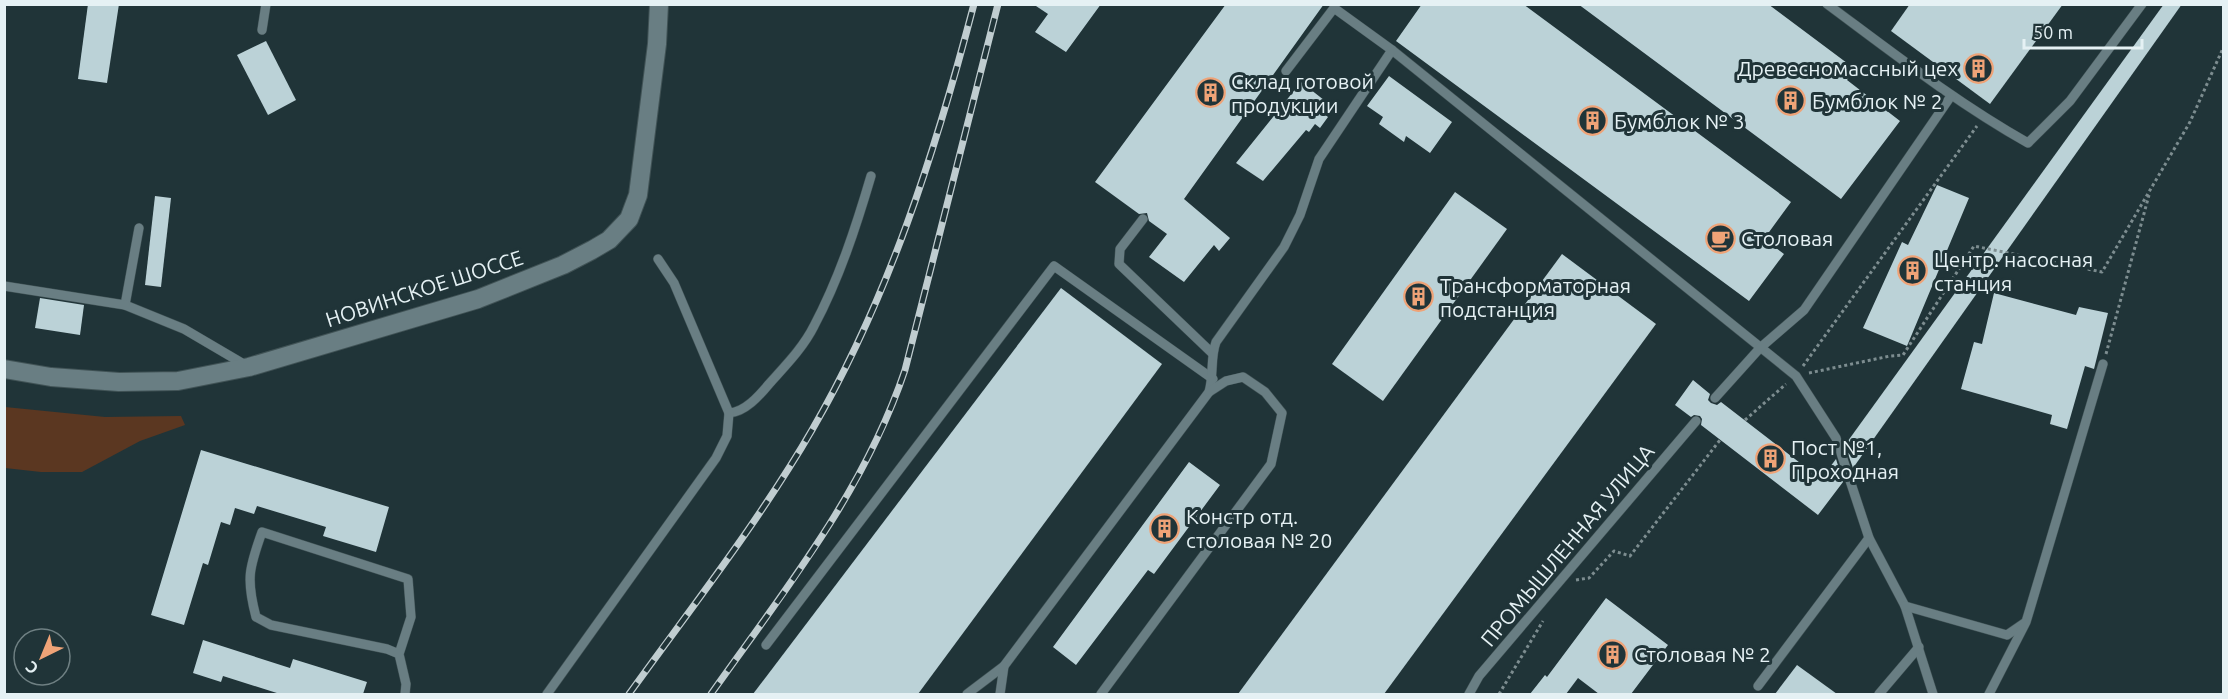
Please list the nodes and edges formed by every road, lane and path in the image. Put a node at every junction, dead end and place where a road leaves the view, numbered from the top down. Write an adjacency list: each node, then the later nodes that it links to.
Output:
1 (266, 4): 5 (lane)
2 (659, 4): 21 (street, НОВИНСКОЕ ШОССЕ)
3 (1827, 4): 9 (lane)
4 (2142, 4): 10 (lane)
5 (262, 30)
6 (2223, 46): 12 (path)
7 (1392, 50): 8 (lane); 18 (lane); 19 (lane)
8 (1286, 71)
9 (1952, 96): 10 (lane); 18 (lane)
10 (1983, 117): 23 (path)
11 (871, 176): 27 (lane)
12 (2150, 190): 20 (path); 23 (path)
13 (1143, 219): 19 (lane)
14 (139, 228): 17 (lane)
15 (658, 259): 27 (lane)
16 (4, 286): 17 (lane)
17 (125, 305): 21 (lane)
18 (1760, 348): 23 (lane); 26 (lane)
19 (1212, 353): 24 (lane)
20 (2103, 364): 35 (lane)
21 (249, 367): 22 (street, НОВИНСКОЕ ШОССЕ)
22 (4, 369)
23 (1796, 375): 28 (path); 31 (lane)
24 (1213, 379): 25 (lane); 36 (lane)
25 (1209, 392): 39 (lane); 45 (lane)
26 (1715, 398)
27 (729, 413): 42 (lane)
28 (1745, 420)
29 (1696, 421): 46 (lane, ПРОМЫШЛЕННАЯ УЛИЦА)
30 (1720, 440): 32 (path)
31 (1869, 538): 33 (lane); 40 (lane)
32 (1568, 581)
33 (1905, 606): 35 (lane); 37 (lane)
34 (1545, 619): 47 (path)
35 (2026, 622): 50 (lane)
36 (766, 645)
37 (1919, 647): 48 (lane); 49 (lane)
38 (399, 654): 38 (lane); 41 (lane)
39 (1005, 666): 43 (lane); 44 (lane)
40 (1758, 686)
41 (405, 694)
42 (547, 694)
43 (967, 694)
44 (1000, 694)
45 (1101, 694)
46 (1469, 694)
47 (1499, 694)
48 (1879, 694)
49 (1933, 694)
50 (1989, 694)

